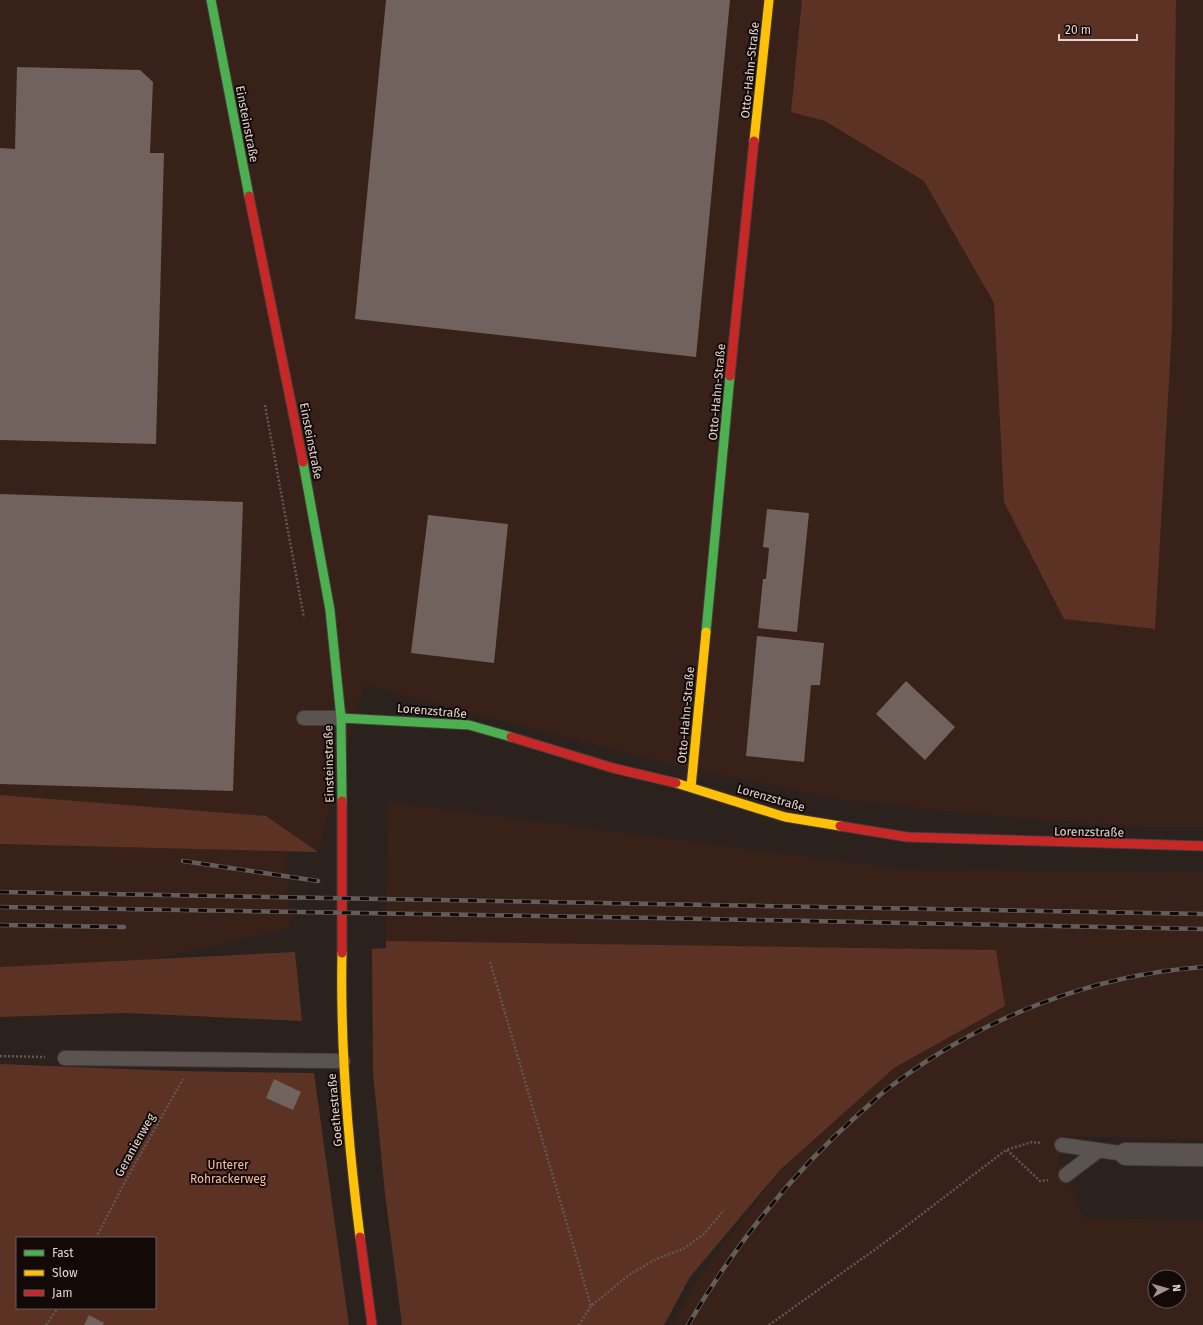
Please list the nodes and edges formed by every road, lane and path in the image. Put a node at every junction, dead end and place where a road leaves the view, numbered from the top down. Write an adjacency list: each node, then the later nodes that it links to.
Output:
1 (211, 0): 4 (street, Einsteinstraße)
2 (770, 0): 5 (street, Otto-Hahn-Straße)
3 (304, 718): 4 (lane)
4 (341, 718): 5 (street, Lorenzstraße); 7 (street, Einsteinstraße)
5 (691, 787): 6 (street, Lorenzstraße)
6 (1203, 846)
7 (343, 892): 12 (street, Goethestraße)
8 (490, 962): 21 (path)
9 (0, 1056): 10 (path)
10 (65, 1058): 11 (lane)
11 (188, 1060): 12 (lane); 20 (path, Geranienweg)
12 (343, 1061): 24 (street, Goethestraße)
13 (1062, 1145): 14 (path); 15 (lane)
14 (1006, 1150): 18 (path); 26 (path)
15 (1099, 1150): 16 (lane); 18 (lane)
16 (1126, 1154): 17 (street)
17 (1203, 1155)
18 (1066, 1175)
19 (724, 1210): 21 (path)
20 (97, 1237)
21 (591, 1306): 25 (path)
22 (57, 1309): 23 (path)
23 (46, 1325)
24 (372, 1325)
25 (579, 1325)
26 (769, 1325)

